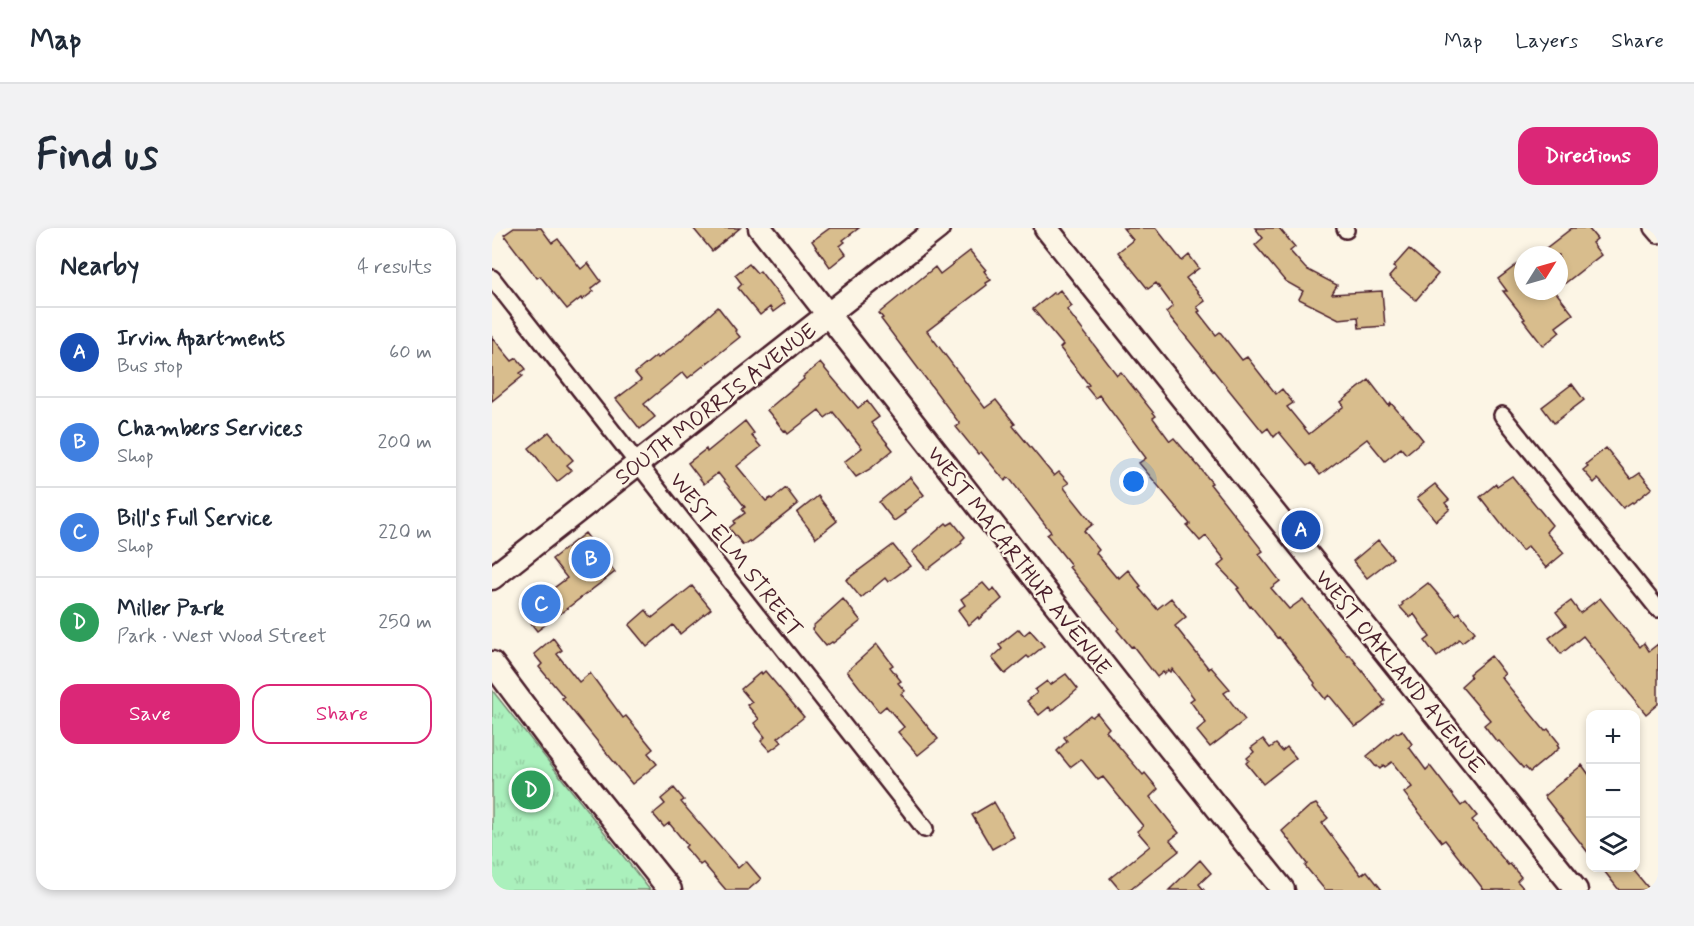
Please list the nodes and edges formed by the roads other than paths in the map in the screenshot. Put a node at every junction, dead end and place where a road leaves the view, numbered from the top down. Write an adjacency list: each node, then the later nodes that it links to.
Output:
1 (760, 228): 7 (main road, WEST MACARTHUR AVENUE)
2 (938, 228): 7 (main road, SOUTH MORRIS AVENUE)
3 (1046, 228): 16 (main road, WEST OAKLAND AVENUE)
4 (1652, 228): 5 (street)
5 (1658, 236)
6 (492, 278): 9 (street, WEST ELM STREET)
7 (827, 315): 9 (main road, SOUTH MORRIS AVENUE); 15 (main road, WEST MACARTHUR AVENUE)
8 (1502, 415): 11 (street)
9 (637, 463): 10 (main road, SOUTH MORRIS AVENUE); 13 (street, WEST ELM STREET)
10 (492, 578)
11 (1658, 609)
12 (492, 663): 14 (main road)
13 (925, 829)
14 (670, 890)
15 (1283, 890)
16 (1576, 890)

